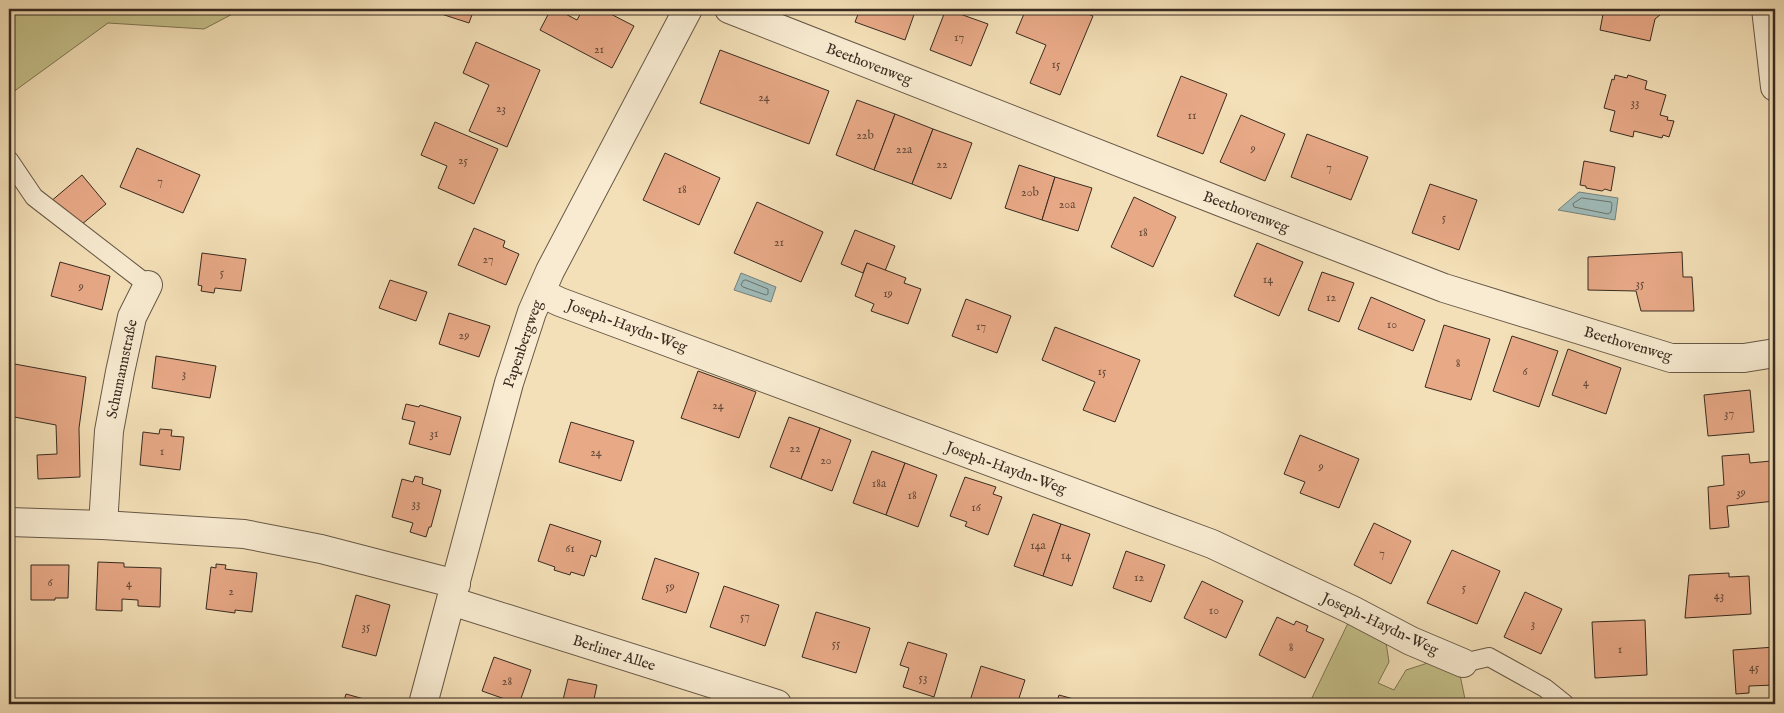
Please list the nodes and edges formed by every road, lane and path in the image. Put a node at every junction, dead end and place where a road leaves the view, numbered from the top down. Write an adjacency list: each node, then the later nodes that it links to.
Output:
1 (688, 9): 7 (street, Papenbergweg)
2 (729, 9): 8 (street, Beethovenweg)
3 (1766, 9): 4 (street)
4 (1775, 87)
5 (9, 160): 6 (lane, Schumannstraße)
6 (148, 285): 10 (street, Schumannstraße)
7 (541, 293): 11 (street, Papenbergweg); 12 (street, Joseph-Haydn-Weg)
8 (1775, 353)
9 (9, 522): 10 (street)
10 (103, 525): 11 (street)
11 (454, 592): 13 (street, Papenbergweg); 14 (street, Berliner Allee)
12 (1463, 663): 15 (lane)
13 (423, 704)
14 (777, 704)
15 (1566, 704)

